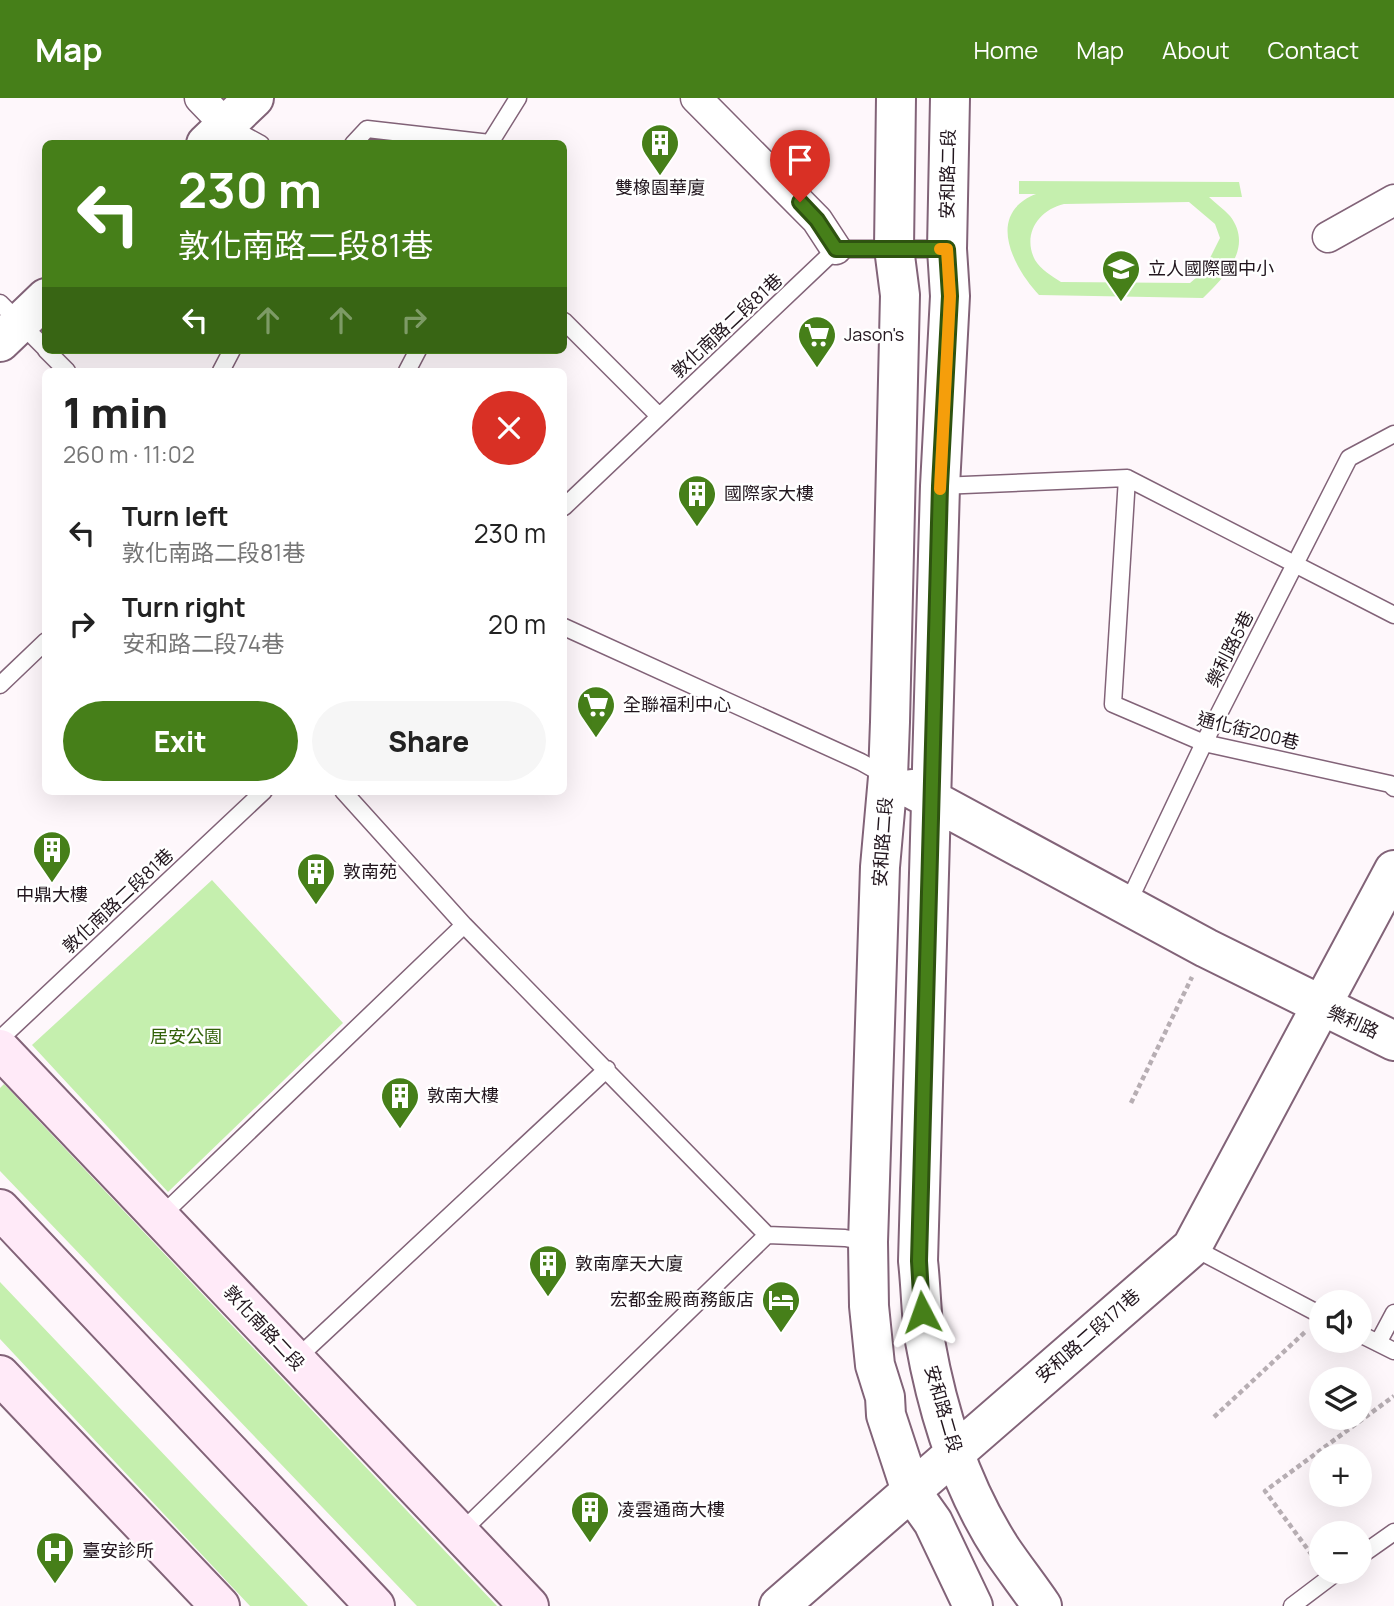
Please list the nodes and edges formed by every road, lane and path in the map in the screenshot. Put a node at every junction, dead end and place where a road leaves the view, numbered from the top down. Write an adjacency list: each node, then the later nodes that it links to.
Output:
1 (200, 98): 7 (street)
2 (254, 98): 7 (street)
3 (518, 98): 11 (lane)
4 (696, 98): 15 (street)
5 (896, 98): 14 (street, 安和路二段)
6 (950, 98): 16 (street, 安和路二段)
7 (216, 134): 8 (lane)
8 (243, 140)
9 (357, 140): 10 (lane)
10 (464, 140)
11 (492, 140)
12 (1394, 200): 13 (street)
13 (1328, 237)
14 (894, 248): 15 (lane); 16 (lane); 33 (street, 安和路二段)
15 (836, 249): 22 (lane, 敦化南路二段81巷)
16 (947, 249): 25 (street, 安和路二段)
17 (567, 324): 22 (lane)
18 (26, 328): 19 (lane)
19 (42, 345)
20 (51, 354): 21 (lane)
21 (64, 368)
22 (659, 416): 26 (lane, 敦化南路二段81巷)
23 (1394, 434): 27 (lane, 樂利路5巷)
24 (1127, 478): 25 (lane); 27 (lane); 32 (lane, 通化街200巷)
25 (940, 486): 37 (street, 安和路二段)
26 (567, 504)
27 (1295, 562): 28 (lane); 32 (lane, 樂利路5巷)
28 (1394, 615)
29 (567, 628): 33 (lane)
30 (42, 645): 31 (lane)
31 (0, 685)
32 (1204, 743): 34 (lane, 通化街200巷); 39 (lane, 樂利路5巷)
33 (888, 777): 37 (street); 52 (street, 安和路二段)
34 (1394, 788)
35 (260, 795): 43 (lane, 敦化南路二段81巷)
36 (347, 795): 40 (lane)
37 (931, 798): 39 (street); 64 (street, 安和路二段)
38 (1394, 870): 42 (street, 安和路二段171巷)
39 (1128, 905): 41 (street)
40 (464, 925): 47 (lane); 50 (lane)
41 (1206, 948): 42 (street); 48 (path)
42 (1321, 1006): 44 (street, 樂利路); 46 (street, 樂利路); 53 (street, 安和路二段171巷)
43 (0, 1040)
44 (1394, 1041)
45 (0, 1049): 50 (main road, 敦化南路二段)
46 (1394, 1067)
47 (607, 1069): 51 (lane); 60 (lane)
48 (1131, 1103)
49 (0, 1209): 72 (main road)
50 (160, 1217): 60 (main road, 敦化南路二段)
51 (767, 1235): 52 (lane); 67 (lane)
52 (868, 1242): 65 (street, 安和路二段)
53 (1192, 1247): 55 (lane); 64 (street, 安和路二段171巷)
54 (1394, 1314): 58 (lane)
55 (1309, 1316)
56 (1309, 1327): 63 (path)
57 (1372, 1340): 58 (lane)
58 (1378, 1343): 59 (lane)
59 (1394, 1351)
60 (295, 1360): 67 (main road, 敦化南路二段)
61 (0, 1375): 71 (main road)
62 (1394, 1396): 69 (path)
63 (1214, 1417)
64 (954, 1454): 65 (street, 安和路二段171巷); 76 (street, 安和路二段)
65 (911, 1491): 74 (street, 安和路二段171巷); 75 (street, 安和路二段)
66 (1394, 1532): 68 (lane)
67 (460, 1533): 73 (main road, 敦化南路二段)
68 (1372, 1548)
69 (1309, 1552)
70 (1321, 1584): 77 (lane)
71 (220, 1606)
72 (375, 1606)
73 (529, 1606)
74 (779, 1606)
75 (973, 1606)
76 (1042, 1606)
77 (1292, 1606)

